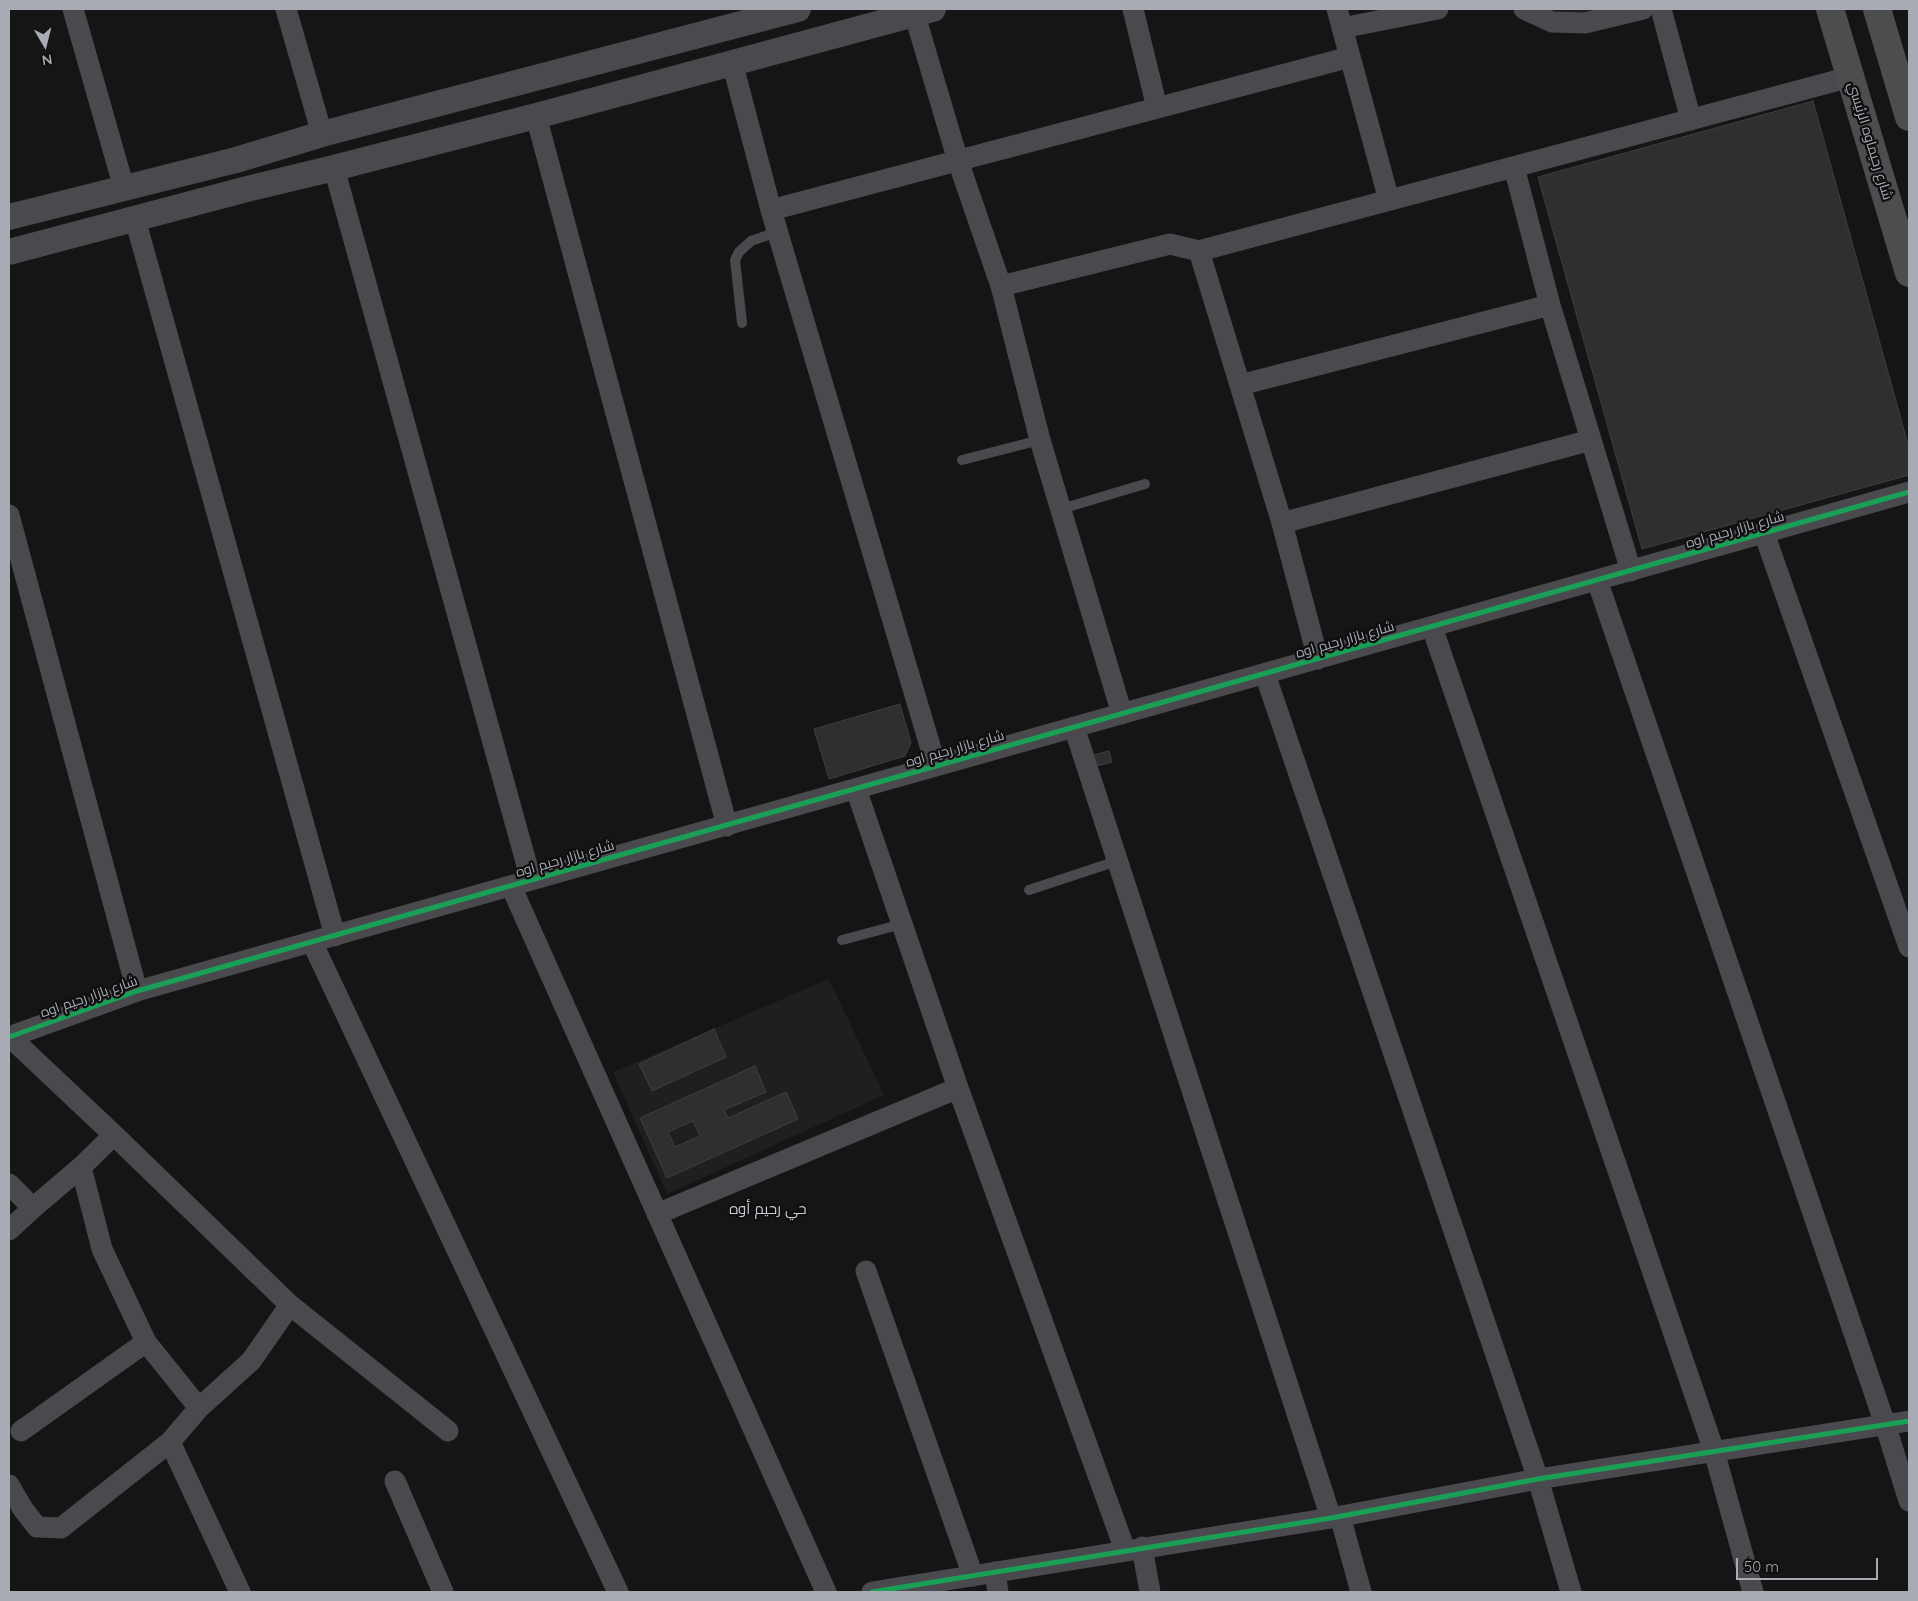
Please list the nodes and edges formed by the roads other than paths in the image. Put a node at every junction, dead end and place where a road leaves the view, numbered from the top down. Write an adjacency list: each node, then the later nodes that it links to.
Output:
1 (74, 9): 25 (street)
2 (286, 9): 20 (street)
3 (798, 9): 20 (street)
4 (1134, 9): 16 (street)
5 (1438, 9): 12 (street)
6 (1524, 9): 7 (street)
7 (1642, 9)
8 (1661, 9): 19 (street)
9 (1830, 9): 15 (main road, شارع رحيماوه الرئيسي)
10 (1877, 9): 18 (main road)
11 (920, 10): 14 (street); 22 (street)
12 (1339, 18): 13 (street)
13 (1350, 57): 16 (street); 27 (street)
14 (732, 62): 17 (street); 28 (street)
15 (1850, 78): 19 (street); 34 (main road, شارع رحيماوه الرئيسي)
16 (1157, 108): 22 (street)
17 (536, 116): 24 (street); 57 (street)
18 (1909, 117)
19 (1691, 120): 23 (street)
20 (322, 134): 21 (street)
21 (236, 160): 25 (street); 26 (street)
22 (958, 161): 28 (street); 35 (street)
23 (1514, 167): 27 (street); 36 (street)
24 (334, 168): 26 (street); 59 (street)
25 (124, 188): 29 (street)
26 (247, 189): 30 (street)
27 (1389, 200): 32 (street)
28 (771, 210): 31 (street)
29 (9, 217)
30 (135, 219): 33 (street); 62 (street)
31 (777, 232): 37 (lane); 55 (street)
32 (1199, 251): 35 (street); 38 (street)
33 (9, 252)
34 (1909, 273)
35 (1001, 286): 39 (street)
36 (1550, 305): 38 (street); 40 (street)
37 (742, 323)
38 (1240, 385): 46 (street)
39 (1040, 440): 41 (lane); 44 (street)
40 (1591, 440): 46 (street); 48 (street)
41 (962, 460)
42 (1145, 484): 44 (lane)
43 (1909, 492): 47 (street, شارع بازار رحيم اوه)
44 (1061, 509): 53 (street)
45 (9, 515): 66 (street)
46 (1282, 523): 51 (street)
47 (1764, 533): 48 (street, شارع بازار رحيم اوه); 65 (street)
48 (1631, 571): 49 (street, شارع بازار رحيم اوه)
49 (1597, 580): 50 (street, شارع بازار رحيم اوه); 80 (street)
50 (1432, 627): 51 (street, شارع بازار رحيم اوه); 84 (street)
51 (1318, 659): 52 (street, شارع بازار رحيم اوه)
52 (1265, 674): 53 (street, شارع بازار رحيم اوه); 85 (street)
53 (1122, 714): 54 (street, شارع بازار رحيم اوه)
54 (1074, 727): 55 (street, شارع بازار رحيم اوه); 58 (street)
55 (936, 766): 56 (street, شارع بازار رحيم اوه)
56 (856, 789): 57 (street, شارع بازار رحيم اوه); 61 (street)
57 (727, 826): 59 (street, شارع بازار رحيم اوه)
58 (1117, 861): 60 (lane); 89 (street)
59 (521, 883): 62 (street, شارع بازار رحيم اوه); 73 (street)
60 (1029, 890)
61 (902, 924): 63 (lane); 68 (street)
62 (335, 936): 64 (street, شارع بازار رحيم اوه)
63 (842, 940)
64 (312, 942): 66 (street, شارع بازار رحيم اوه); 95 (street)
65 (1909, 947)
66 (138, 992): 67 (street, شارع بازار رحيم اوه)
67 (9, 1037): 69 (street)
68 (958, 1088): 73 (street); 90 (street)
69 (114, 1135): 70 (street); 76 (street)
70 (81, 1167): 72 (street); 77 (street)
71 (9, 1184): 72 (street)
72 (33, 1208): 74 (street)
73 (657, 1214): 96 (street)
74 (9, 1230)
75 (866, 1271): 91 (street)
76 (290, 1305): 78 (street); 82 (street)
77 (146, 1342): 78 (street); 81 (street)
78 (199, 1408): 83 (street)
79 (1909, 1421): 80 (street)
80 (1885, 1424): 84 (street); 88 (street)
81 (21, 1430)
82 (448, 1431)
83 (170, 1442): 87 (street); 93 (street)
84 (1714, 1451): 85 (street); 101 (street)
85 (1538, 1479): 89 (street); 100 (street)
86 (395, 1481): 94 (street)
87 (9, 1485)
88 (1909, 1501)
89 (1335, 1517): 90 (street); 99 (street)
90 (1134, 1549): 92 (street); 98 (street)
91 (973, 1576): 92 (street); 97 (street)
92 (996, 1582)
93 (240, 1592)
94 (443, 1592)
95 (618, 1592)
96 (826, 1592)
97 (872, 1592)
98 (1150, 1592)
99 (1361, 1592)
100 (1570, 1592)
101 (1753, 1592)

